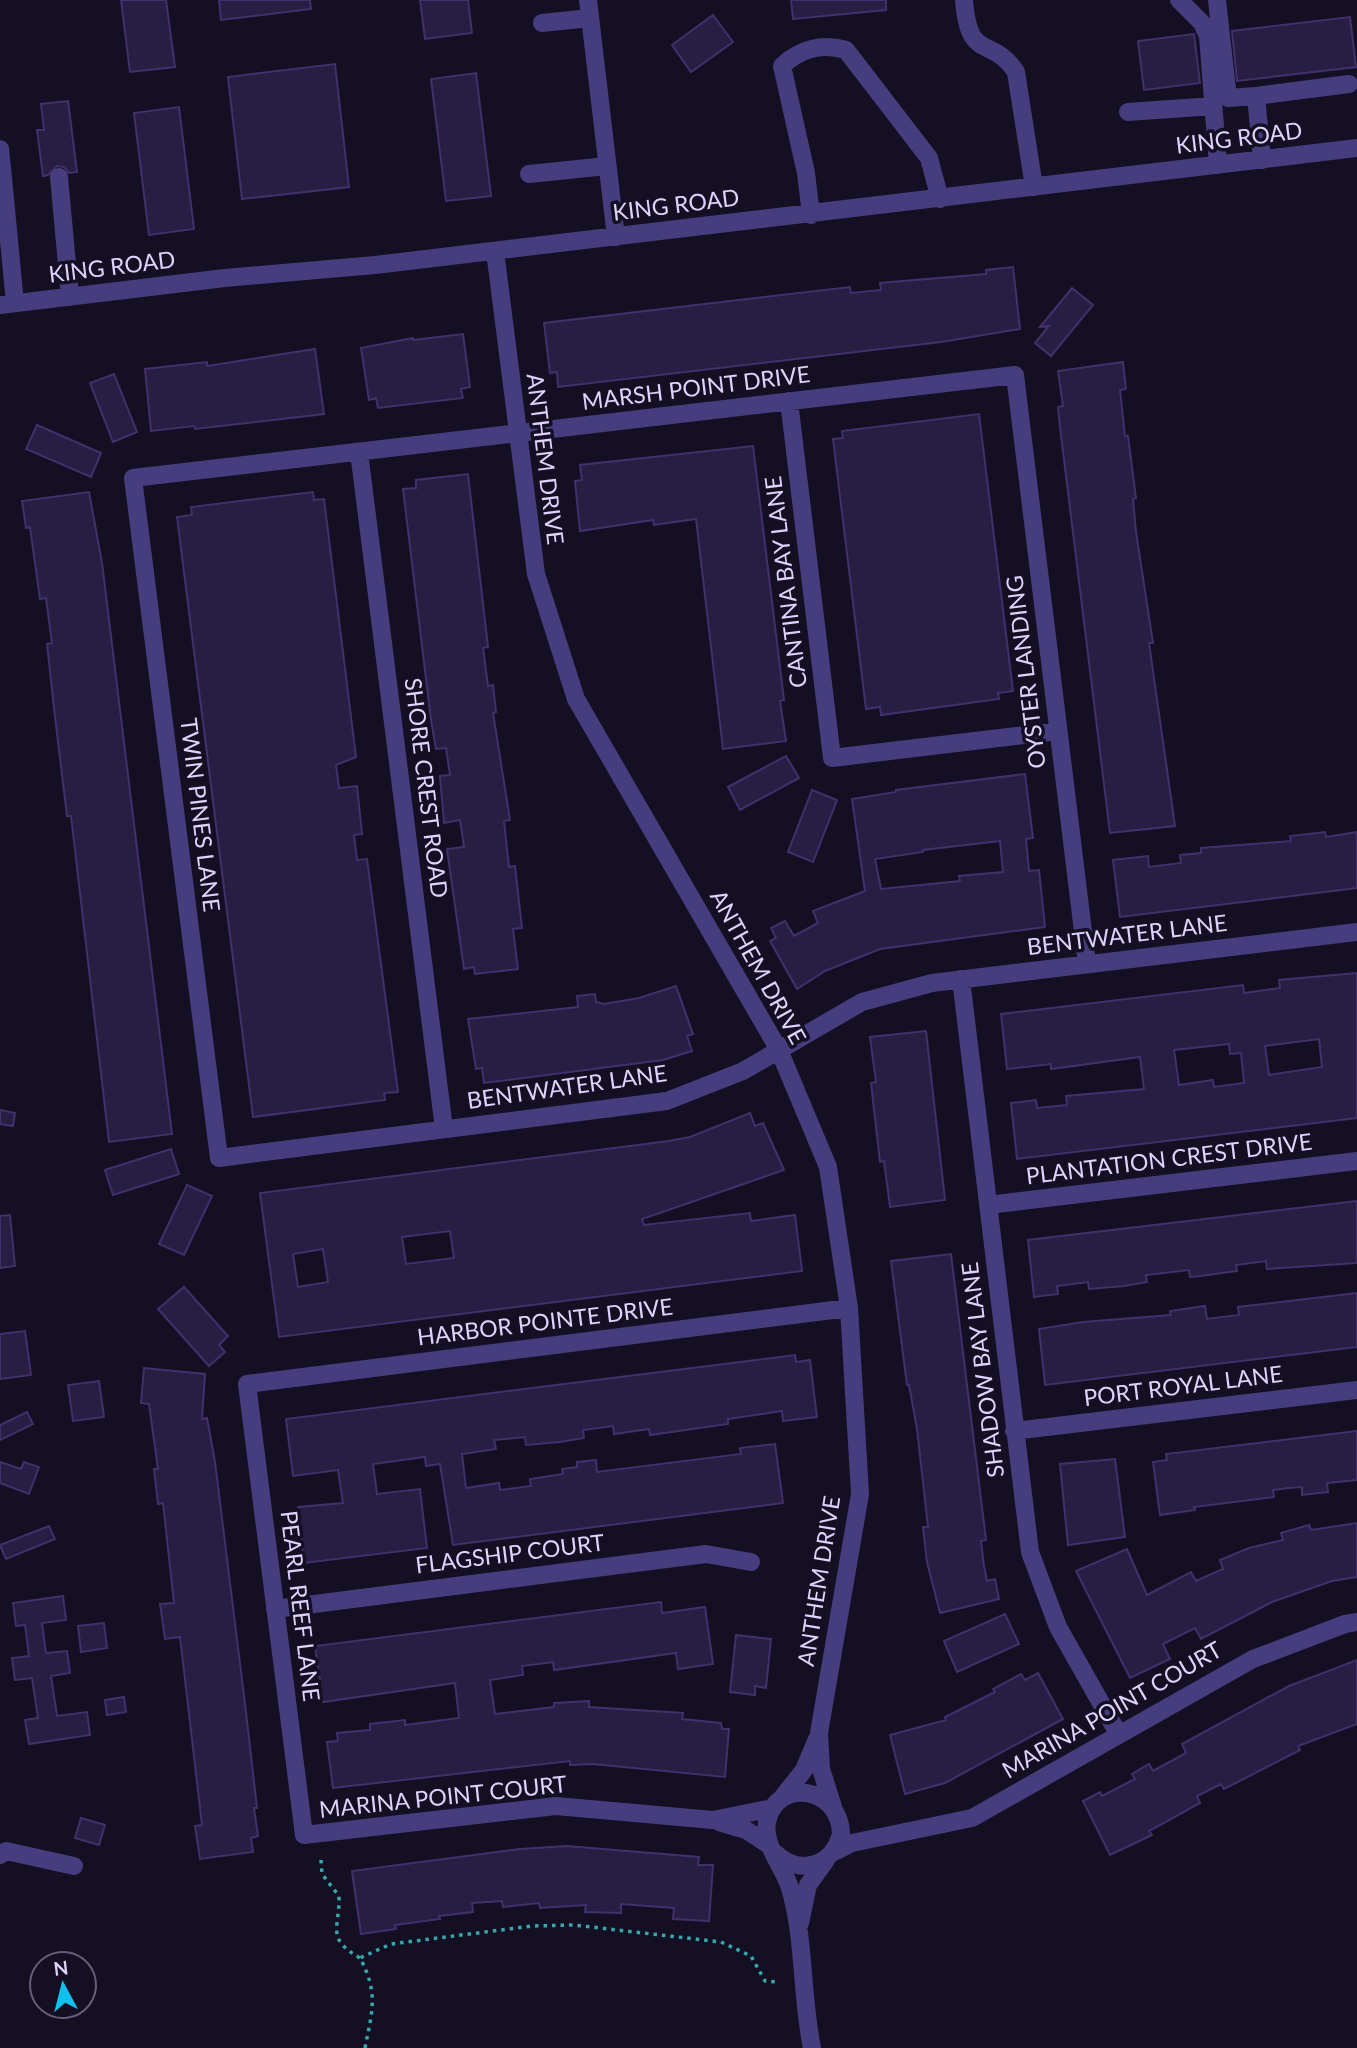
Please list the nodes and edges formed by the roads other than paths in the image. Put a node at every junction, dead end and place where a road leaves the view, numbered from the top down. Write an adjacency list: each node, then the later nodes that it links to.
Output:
1 (588, 0): 5 (street)
2 (964, 0): 19 (street)
3 (1179, 0): 9 (street)
4 (1217, 0): 8 (street)
5 (590, 19): 6 (street); 15 (street)
6 (542, 23)
7 (1349, 83): 8 (street)
8 (1256, 96): 13 (street)
9 (1213, 106): 10 (street); 14 (street)
10 (1128, 112)
11 (1357, 148): 13 (street, KING ROAD)
12 (0, 149): 18 (street)
13 (1262, 160): 14 (street, KING ROAD)
14 (1218, 165): 19 (street, KING ROAD)
15 (607, 166): 16 (street); 22 (street)
16 (529, 174)
17 (59, 177): 24 (street)
18 (1, 178): 25 (street)
19 (1034, 187): 20 (street, KING ROAD)
20 (940, 199): 21 (street, KING ROAD); 21 (street)
21 (811, 215): 22 (street, KING ROAD)
22 (616, 237): 23 (street, KING ROAD)
23 (495, 251): 24 (street, KING ROAD); 28 (street, ANTHEM DRIVE)
24 (70, 297): 25 (street, KING ROAD)
25 (7, 304)
26 (1015, 375): 27 (street, MARSH POINT DRIVE); 31 (street, OYSTER LANDING)
27 (789, 401): 28 (street, MARSH POINT DRIVE); 31 (street, CANTINA BAY LANE)
28 (517, 433): 29 (street, MARSH POINT DRIVE); 35 (street, ANTHEM DRIVE)
29 (359, 452): 30 (street, MARSH POINT DRIVE); 36 (street, SHORE CREST ROAD)
30 (133, 478): 37 (street, TWIN PINES LANE)
31 (1058, 731): 33 (street, OYSTER LANDING)
32 (1357, 932): 33 (street, BENTWATER LANE)
33 (1087, 964): 34 (street, BENTWATER LANE)
34 (961, 979): 35 (street, BENTWATER LANE); 39 (street, SHADOW BAY LANE)
35 (779, 1050): 36 (street, BENTWATER LANE); 40 (street, ANTHEM DRIVE)
36 (444, 1129): 37 (street, BENTWATER LANE)
37 (219, 1158)
38 (1357, 1161): 39 (street, PLANTATION CREST DRIVE)
39 (988, 1205): 43 (street, SHADOW BAY LANE)
40 (849, 1308): 41 (street, HARBOR POINTE DRIVE); 47 (street, ANTHEM DRIVE)
41 (247, 1384): 45 (street, PEARL REEF LANE)
42 (1357, 1390): 43 (street, PORT ROYAL LANE)
43 (1014, 1431): 48 (street, SHADOW BAY LANE)
44 (751, 1562): 45 (street, FLAGSHIP COURT)
45 (275, 1609): 52 (street, PEARL REEF LANE)
46 (1357, 1622): 48 (street, MARINA POINT COURT)
47 (819, 1733): 49 (street, ANTHEM DRIVE); 50 (street, ANTHEM DRIVE)
48 (1119, 1735): 53 (street, MARINA POINT COURT)
49 (777, 1804): 50 (street); 51 (street, MARINA POINT COURT); 54 (street)
50 (835, 1811): 53 (street, MARINA POINT COURT); 56 (street)
51 (713, 1820): 52 (street, MARINA POINT COURT); 54 (street, MARINA POINT COURT)
52 (303, 1835)
53 (889, 1836): 56 (street, MARINA POINT COURT)
54 (772, 1849): 56 (street); 58 (street)
55 (0, 1855): 57 (street)
56 (830, 1855): 58 (street)
57 (74, 1866)
58 (799, 1930): 59 (street)
59 (812, 2048)

